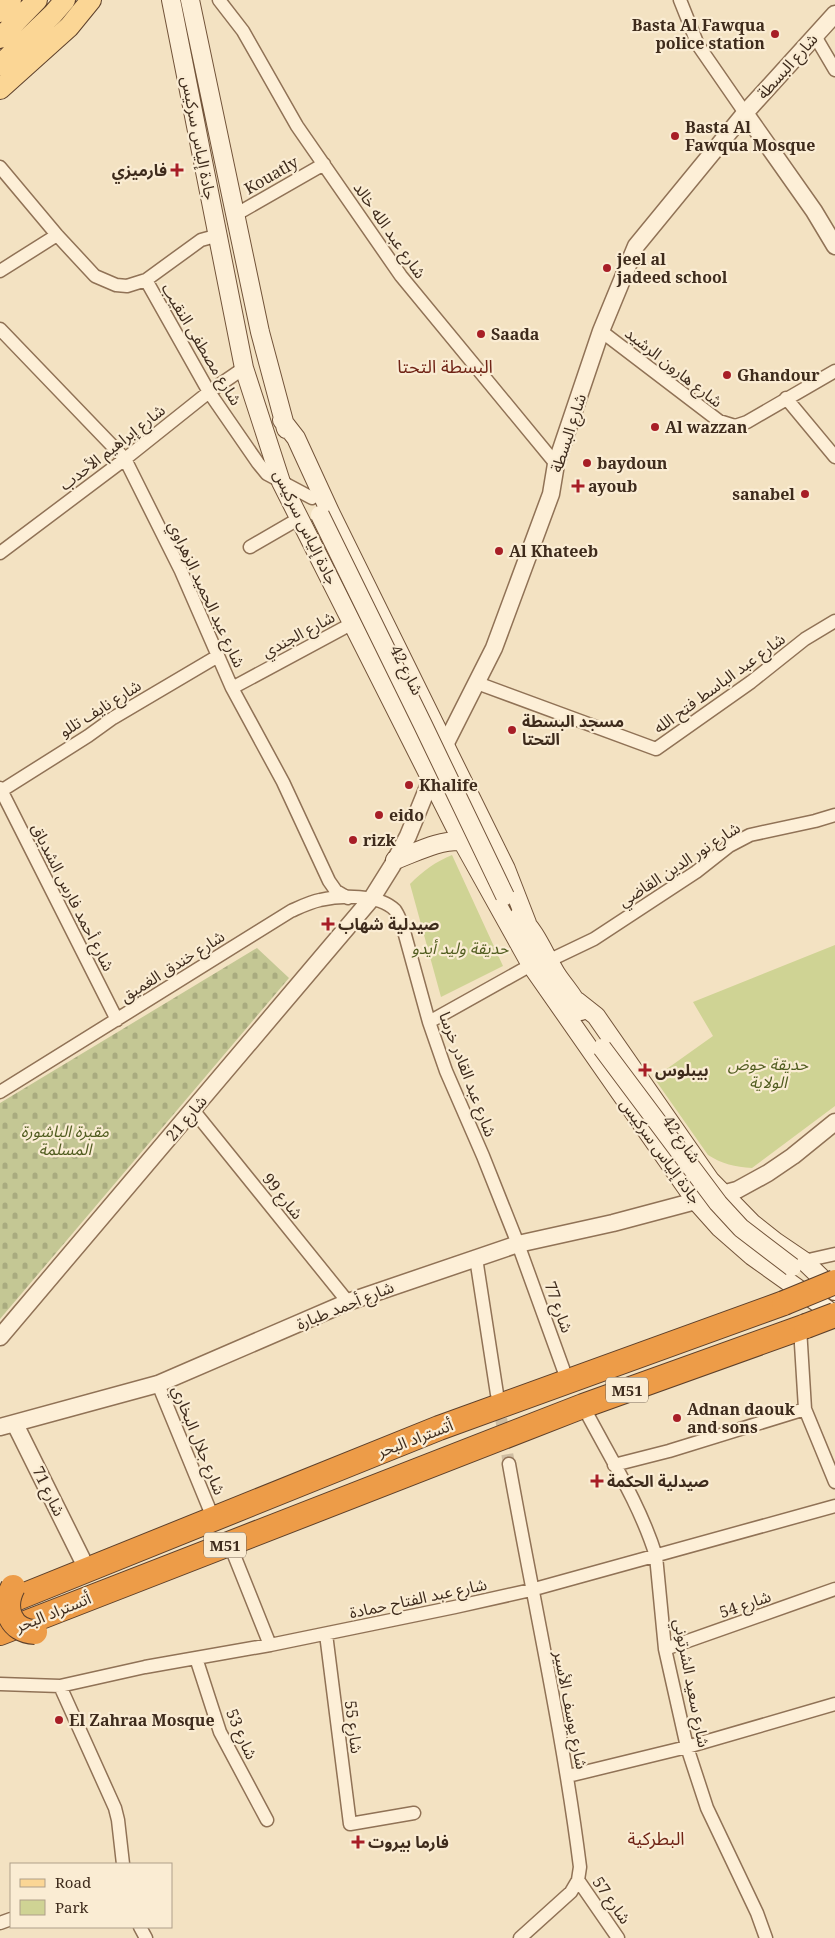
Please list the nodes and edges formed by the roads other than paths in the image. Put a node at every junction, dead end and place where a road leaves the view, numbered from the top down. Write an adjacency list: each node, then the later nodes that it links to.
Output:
1 (11, 0): 9 (main road)
2 (37, 0): 12 (main road)
3 (65, 0): 13 (main road)
4 (91, 0): 15 (main road)
5 (171, 0): 21 (main road, جادة إلياس سركيس)
6 (190, 0): 19 (main road, جادة إلياس سركيس)
7 (219, 0): 17 (street, شارع عبد الله خالد)
8 (680, 0): 16 (street)
9 (0, 12)
10 (835, 14): 11 (street, شارع البسطة)
11 (815, 36): 14 (street); 16 (street, شارع البسطة)
12 (0, 38)
13 (0, 65)
14 (835, 70)
15 (0, 89)
16 (745, 113): 22 (street); 26 (street, شارع البسطة)
17 (324, 164): 19 (street, Kouatly); 34 (street, شارع عبد الله خالد)
18 (0, 167): 20 (street, شارع مصطفى النقيب)
19 (235, 215): 31 (main road, جادة إلياس سركيس)
20 (57, 235): 23 (street); 24 (street, شارع مصطفى النقيب)
21 (219, 235): 24 (street); 27 (main road, جادة إلياس سركيس)
22 (835, 246)
23 (0, 271)
24 (146, 280): 29 (street, شارع مصطفى النقيب)
25 (0, 329): 33 (street, شارع عبد الحميد الزهراوي)
26 (601, 331): 30 (street, شارع هارون الرشيد); 34 (street, شارع البسطة)
27 (244, 368): 29 (street, شارع إبراهيم الأحدب); 35 (main road, جادة إلياس سركيس)
28 (835, 371): 30 (street, شارع هارون الرشيد)
29 (209, 392): 33 (street, شارع إبراهيم الأحدب); 35 (street, شارع مصطفى النقيب)
30 (786, 398): 32 (street)
31 (282, 420): 36 (main road, جادة إلياس سركيس); 45 (main road, شارع 42)
32 (835, 457)
33 (125, 459): 39 (street, شارع إبراهيم الأحدب); 42 (street, شارع عبد الحميد الزهراوي)
34 (556, 464): 43 (street, شارع البسطة)
35 (281, 482): 36 (street, شارع مصطفى النقيب); 37 (main road, جادة إلياس سركيس)
36 (312, 498): 53 (main road, جادة إلياس سركيس, bridge)
37 (300, 518): 38 (street); 41 (main road, جادة إلياس سركيس)
38 (250, 547)
39 (0, 553)
40 (835, 621): 43 (street, شارع عبد الباسط فتح الله)
41 (353, 623): 44 (street, شارع الجندي); 46 (main road, جادة إلياس سركيس)
42 (218, 656): 44 (street, شارع عبد الحميد الزهراوي); 47 (street, شارع نايف تللو)
43 (477, 682): 45 (street, شارع البسطة)
44 (232, 688): 51 (street, شارع عبد الحميد الزهراوي)
45 (445, 745): 46 (street, شارع البسطة); 53 (main road, شارع 42)
46 (430, 781): 49 (main road, جادة إلياس سركيس); 50 (street, شارع البسطة)
47 (0, 789): 57 (street, شارع أحمد فارس الشدياق)
48 (835, 815): 54 (street, شارع نور الدين القاضي)
49 (462, 841): 50 (main road); 53 (main road, جادة إلياس سركيس)
50 (395, 860): 52 (street, شارع البسطة)
51 (348, 898): 52 (street, شارع خندق الغميق); 57 (street, شارع خندق الغميق)
52 (372, 898): 58 (street, شارع عبد القادر خرسا); 60 (street, شارع 21)
53 (520, 928): 54 (main road, جادة إلياس سركيس); 55 (main road, جادة إلياس سركيس)
54 (548, 961): 56 (main road, جادة إلياس سركيس)
55 (531, 965): 56 (main road, جادة إلياس سركيس); 58 (street)
56 (570, 1006): 62 (main road, شارع 42); 63 (main road, جادة إلياس سركيس); 67 (main road, جادة إلياس سركيس, bridge)
57 (117, 1020): 59 (street, شارع خندق الغميق)
58 (429, 1022): 64 (street, شارع عبد القادر خرسا)
59 (0, 1092)
60 (193, 1110): 70 (street, شارع 99); 73 (street, شارع 21)
61 (835, 1122): 62 (street, شارع أحمد طبارة)
62 (723, 1194): 63 (street, شارع أحمد طبارة); 67 (main road, شارع 42)
63 (695, 1200): 64 (street, شارع أحمد طبارة); 67 (main road, جادة إلياس سركيس)
64 (518, 1244): 66 (street, شارع أحمد طبارة); 74 (street, شارع 77)
65 (835, 1254): 67 (street)
66 (476, 1258): 70 (street, شارع أحمد طبارة); 76 (street)
67 (791, 1267): 69 (main road, شارع 42); 71 (main road)
68 (835, 1282): 74 (highway, أتستراد البحر / M51, bridge)
69 (835, 1290)
70 (348, 1302): 75 (street, شارع أحمد طبارة)
71 (833, 1307): 72 (highway, أتستراد البحر / M51, bridge)
72 (803, 1327): 77 (highway, أتستراد البحر / M51); 78 (street)
73 (0, 1337)
74 (568, 1382): 80 (highway, أتستراد البحر / M51)
75 (158, 1384): 79 (street, شارع أحمد طبارة); 86 (street, شارع جلال البخاري)
76 (497, 1394)
77 (583, 1406): 81 (highway, أتستراد البحر / M51); 83 (street, شارع سعيد الشرتوني)
78 (805, 1410): 83 (street); 84 (street)
79 (7, 1425): 89 (street, شارع 71)
80 (439, 1428): 86 (highway); 92 (highway, أتستراد البحر / M51)
81 (450, 1459): 87 (highway); 94 (highway, أتستراد البحر / M51)
82 (509, 1464): 91 (street, شارع يوسف الأسير)
83 (614, 1465): 88 (street, شارع سعيد الشرتوني)
84 (835, 1482)
85 (835, 1506): 88 (street, شارع عبد الفتاح حمادة)
86 (209, 1508): 89 (highway)
87 (234, 1555): 93 (highway); 96 (street)
88 (656, 1556): 91 (street, شارع عبد الفتاح حمادة); 98 (street, شارع سعيد الشرتوني)
89 (82, 1559): 92 (highway)
90 (835, 1589): 98 (street, شارع 54)
91 (532, 1590): 95 (street, شارع عبد الفتاح حمادة); 104 (street, شارع يوسف الأسير)
92 (4, 1594): 93 (highway, bridge)
93 (35, 1632): 97 (highway)
94 (0, 1633)
95 (326, 1634): 96 (street, شارع عبد الفتاح حمادة); 105 (street, شارع 55)
96 (270, 1646): 99 (street, شارع عبد الفتاح حمادة)
97 (0, 1649)
98 (665, 1649): 103 (street, شارع سعيد الشرتوني)
99 (196, 1658): 101 (street, شارع عبد الفتاح حمادة); 106 (street, شارع 53)
100 (0, 1684): 101 (street, شارع عبد الفتاح حمادة)
101 (60, 1686): 107 (street)
102 (835, 1704): 103 (street)
103 (687, 1747): 104 (street); 111 (street, شارع سعيد الشرتوني)
104 (568, 1776): 108 (street, شارع يوسف الأسير)
105 (414, 1813)
106 (267, 1820)
107 (123, 1863)
108 (578, 1880): 109 (street); 110 (street, شارع 57)
109 (520, 1938)
110 (618, 1938)
111 (766, 1938)

